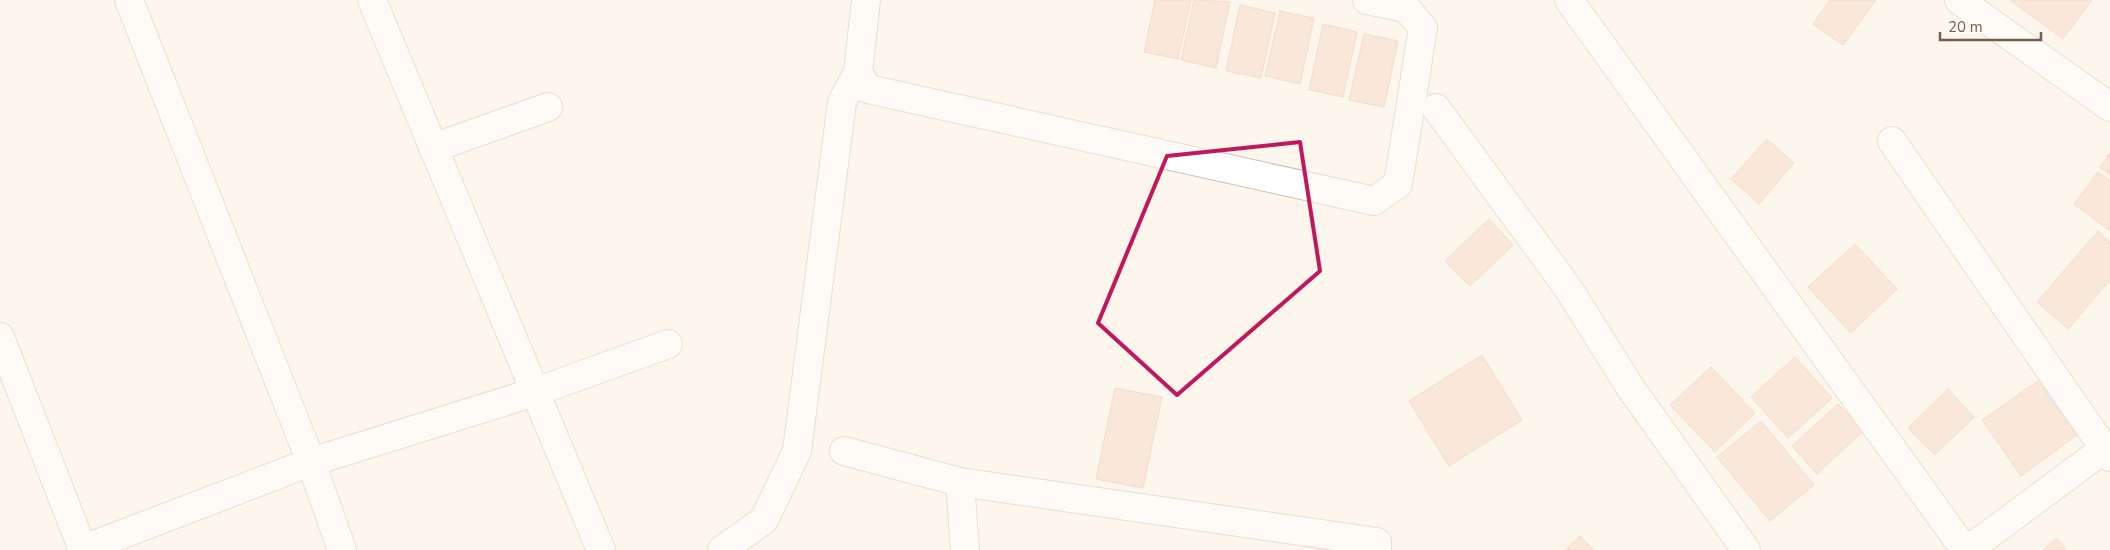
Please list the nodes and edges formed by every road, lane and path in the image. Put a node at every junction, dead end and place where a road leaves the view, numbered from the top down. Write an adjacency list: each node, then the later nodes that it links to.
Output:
1 (128, 0): 18 (street)
2 (372, 0): 12 (street)
3 (866, 0): 7 (street)
4 (1367, 0): 7 (street)
5 (1569, 0): 27 (street)
6 (1959, 0): 9 (street)
7 (858, 72): 23 (street)
8 (548, 107): 12 (street)
9 (2110, 107)
10 (1436, 108): 26 (street)
11 (1892, 141): 17 (street)
12 (433, 148): 15 (street)
13 (0, 336): 20 (street)
14 (668, 344): 15 (street)
15 (535, 392): 18 (street); 22 (street)
16 (844, 451): 19 (street)
17 (2107, 453): 27 (street)
18 (311, 462): 20 (street); 21 (street)
19 (960, 482): 24 (street); 25 (street)
20 (82, 550)
21 (342, 550)
22 (601, 550)
23 (722, 550)
24 (965, 550)
25 (1377, 550)
26 (1746, 550)
27 (1966, 550)

